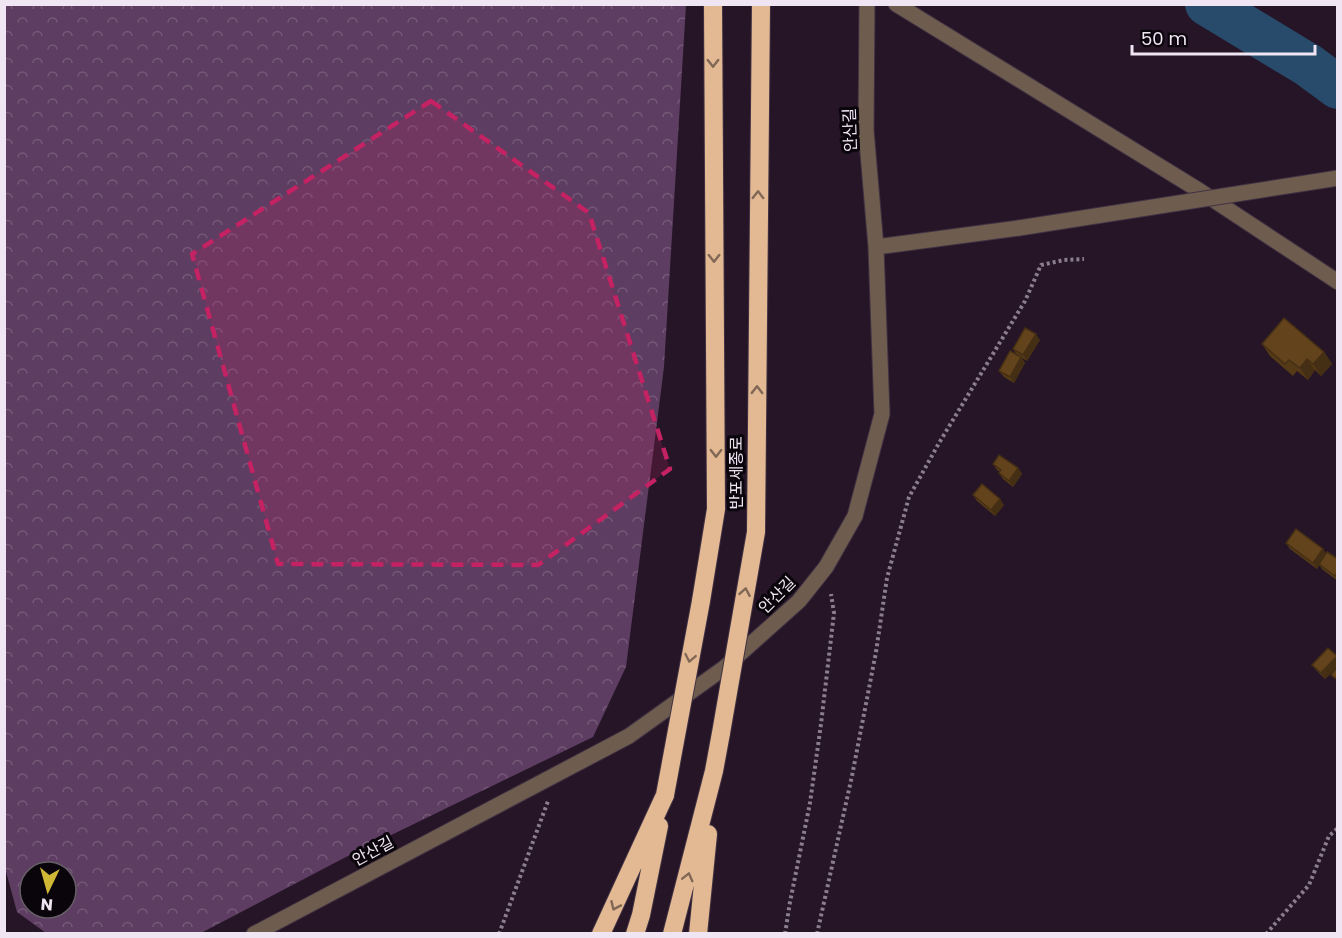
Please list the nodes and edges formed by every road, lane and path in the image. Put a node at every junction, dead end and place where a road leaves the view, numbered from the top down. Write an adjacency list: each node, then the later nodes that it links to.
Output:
1 (713, 4): 12 (highway, 반포세종로, one-way to 12, bridge)
2 (761, 4): 10 (highway, 반포세종로, one-way to 2, bridge)
3 (867, 4): 6 (street, 안산길)
4 (896, 4): 8 (street)
5 (1338, 178): 6 (street, bridge)
6 (876, 247): 9 (street, 안산길)
7 (1084, 258): 21 (path)
8 (1338, 282)
9 (826, 567): 11 (street, 안산길); 20 (path)
10 (714, 771): 18 (highway, 반포세종로, one-way to 10); 19 (highway)
11 (559, 772): 14 (street, 안산길); 15 (path)
12 (665, 795): 16 (highway, one-way to 16); 17 (highway, 반포세종로)
13 (1338, 828): 22 (path)
14 (254, 933)
15 (499, 933)
16 (601, 933)
17 (635, 933)
18 (672, 933)
19 (698, 933)
20 (785, 933)
21 (817, 933)
22 (1266, 933)

